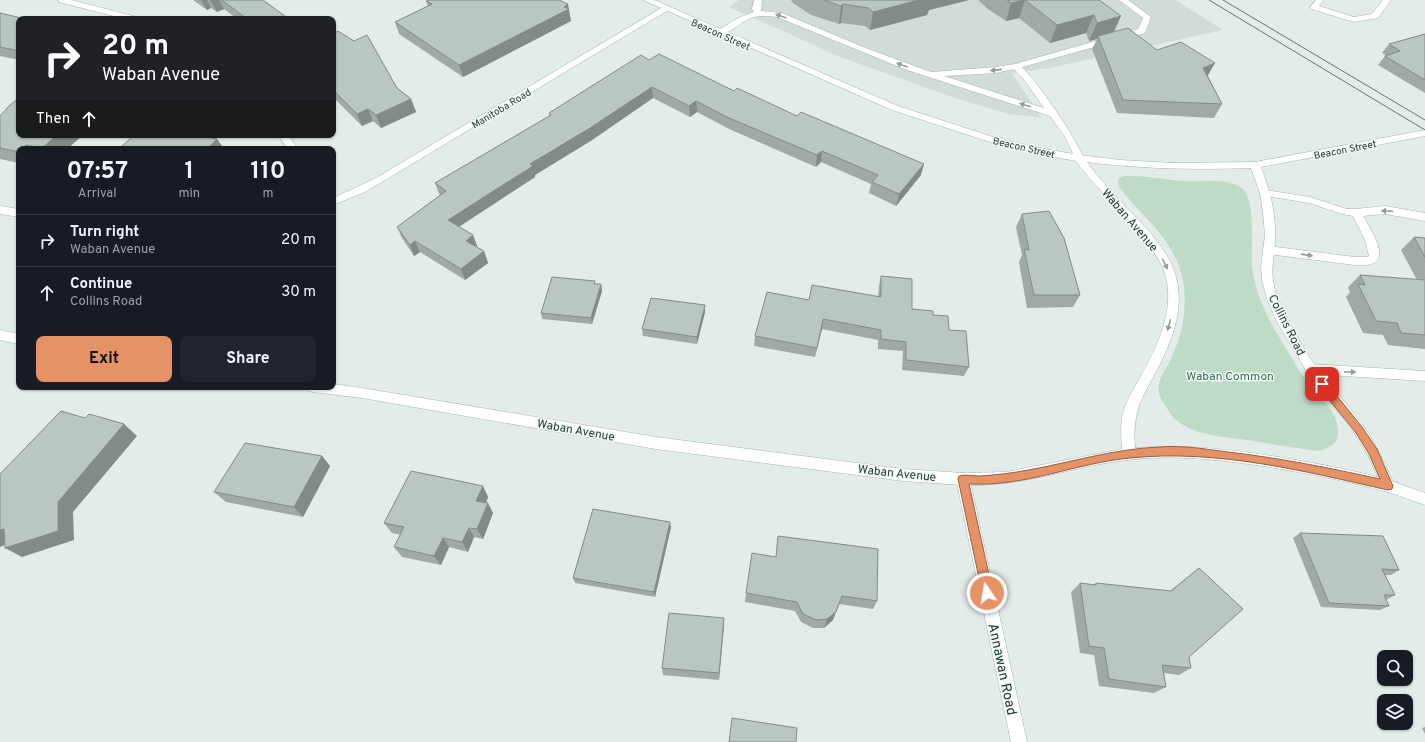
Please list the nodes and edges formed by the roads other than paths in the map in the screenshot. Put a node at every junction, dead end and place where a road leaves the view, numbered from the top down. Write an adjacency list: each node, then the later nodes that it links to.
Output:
1 (62, 0): 9 (street)
2 (647, 0): 7 (street, Beacon Street)
3 (758, 0): 8 (street)
4 (1123, 0): 11 (street)
5 (1320, 0): 6 (street)
6 (1387, 0)
7 (666, 9): 10 (street, Beacon Street); 18 (street, Manitoba Road)
8 (758, 13): 10 (street); 12 (street, one-way to 8)
9 (123, 16)
10 (720, 33): 15 (street, Beacon Street)
11 (1016, 66): 12 (street, one-way to 12); 13 (street, Waban Avenue)
12 (928, 75): 13 (street, one-way to 12)
13 (1053, 114): 15 (street, Waban Avenue)
14 (1425, 133): 16 (street, Beacon Street)
15 (1079, 158): 16 (street, Beacon Street); 29 (street, Waban Avenue, one-way to 29)
16 (1255, 164): 17 (street, Collins Road)
17 (1265, 194): 21 (street); 23 (street, Collins Road)
18 (336, 201)
19 (0, 210): 20 (street)
20 (16, 213)
21 (1356, 213): 22 (street, one-way to 21); 23 (street, one-way to 21)
22 (1425, 216)
23 (1268, 250): 26 (street, Collins Road)
24 (0, 336): 25 (street)
25 (16, 339)
26 (1311, 369): 27 (street, one-way to 27); 31 (street, Collins Road)
27 (1425, 376)
28 (336, 389): 30 (street, Waban Avenue)
29 (1128, 453): 30 (street, Waban Avenue); 31 (street)
30 (963, 479): 33 (street, Annawan Road)
31 (1388, 486): 32 (street)
32 (1425, 499)
33 (1019, 742)

